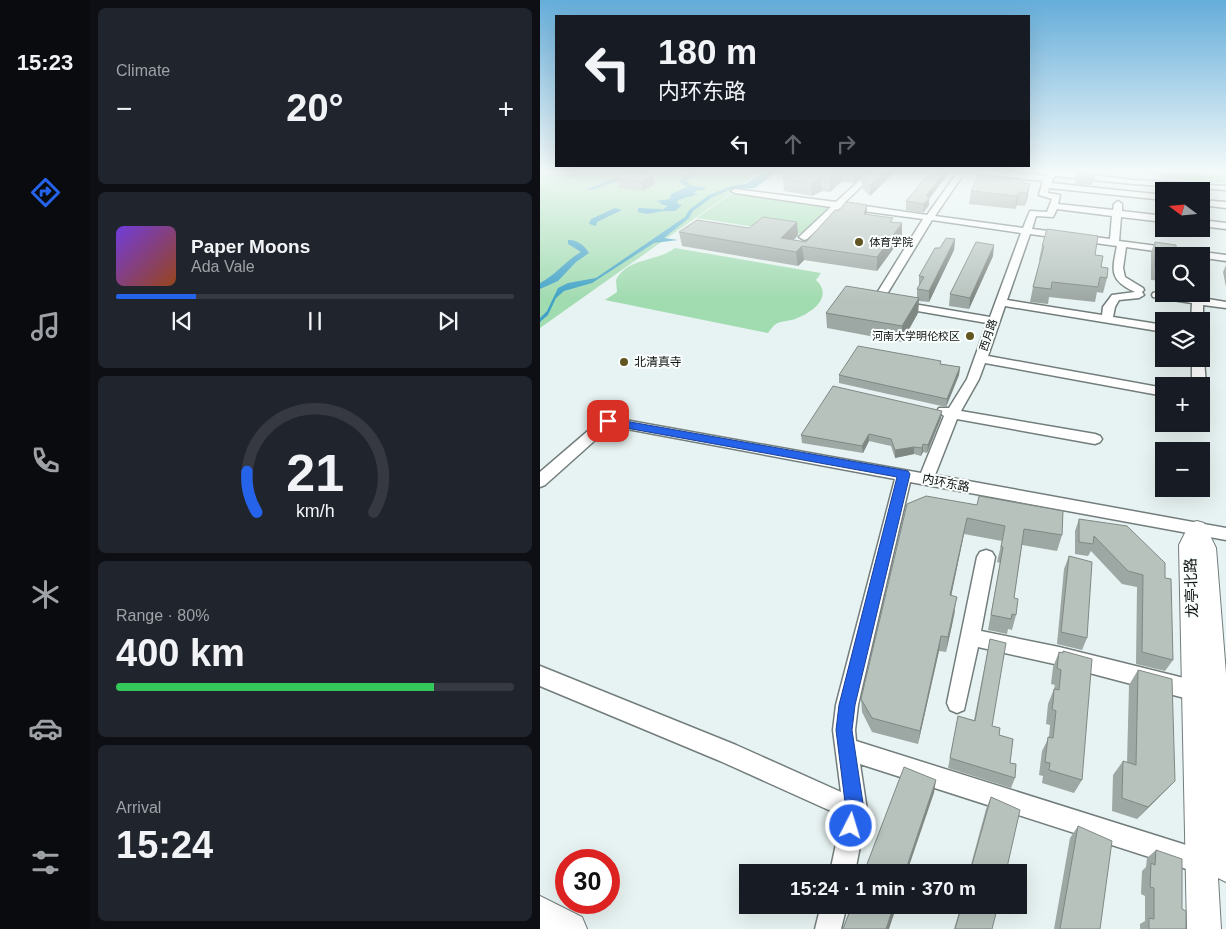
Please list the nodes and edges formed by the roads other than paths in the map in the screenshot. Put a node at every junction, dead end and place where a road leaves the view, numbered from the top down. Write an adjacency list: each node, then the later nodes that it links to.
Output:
1 (829, 213): 14 (street)
2 (888, 213): 10 (street)
3 (932, 213): 10 (street)
4 (1033, 213): 13 (street, 西月路)
5 (1036, 213): 6 (street, 西月路)
6 (1051, 213)
7 (1117, 213): 15 (street)
8 (1120, 213): 9 (street)
9 (1155, 218)
10 (928, 219): 13 (street); 25 (street)
11 (1210, 224): 12 (street)
12 (1226, 226)
13 (1026, 231): 15 (street); 22 (street, 西月路)
14 (804, 237)
15 (1118, 243): 16 (street); 19 (street)
16 (1155, 249)
17 (1210, 256): 18 (street)
18 (1226, 258)
19 (1139, 293): 20 (street); 24 (street)
20 (1155, 293)
21 (1210, 301): 23 (street)
22 (1000, 302): 24 (street); 25 (street, 西月路)
23 (1226, 305)
24 (1107, 320): 26 (street)
25 (993, 321): 27 (street, 西月路)
26 (1155, 328)
27 (980, 358): 28 (street); 30 (street, 西月路)
28 (1155, 390)
29 (935, 409): 30 (street)
30 (952, 414): 31 (street); 33 (street, 西月路)
31 (1095, 439)
32 (904, 474): 33 (street, 内环东路); 34 (street, 内环东路); 42 (street)
33 (926, 479): 35 (street, 内环东路)
34 (540, 481)
35 (1197, 529): 36 (street, 内环东路); 40 (main road, 龙亭北路); 45 (main road, 龙亭北路)
36 (1226, 534)
37 (986, 557): 38 (street)
38 (970, 637): 40 (street); 41 (street)
39 (540, 676): 43 (street)
40 (1196, 691): 45 (main road, 龙亭北路)
41 (957, 703)
42 (847, 749): 43 (street); 45 (street)
43 (855, 810): 44 (street)
44 (844, 864)
45 (1214, 864): 50 (main road, 龙亭北路)
46 (540, 912): 48 (main road)
47 (832, 914): 49 (street)
48 (570, 929)
49 (828, 929)
50 (1204, 929)

